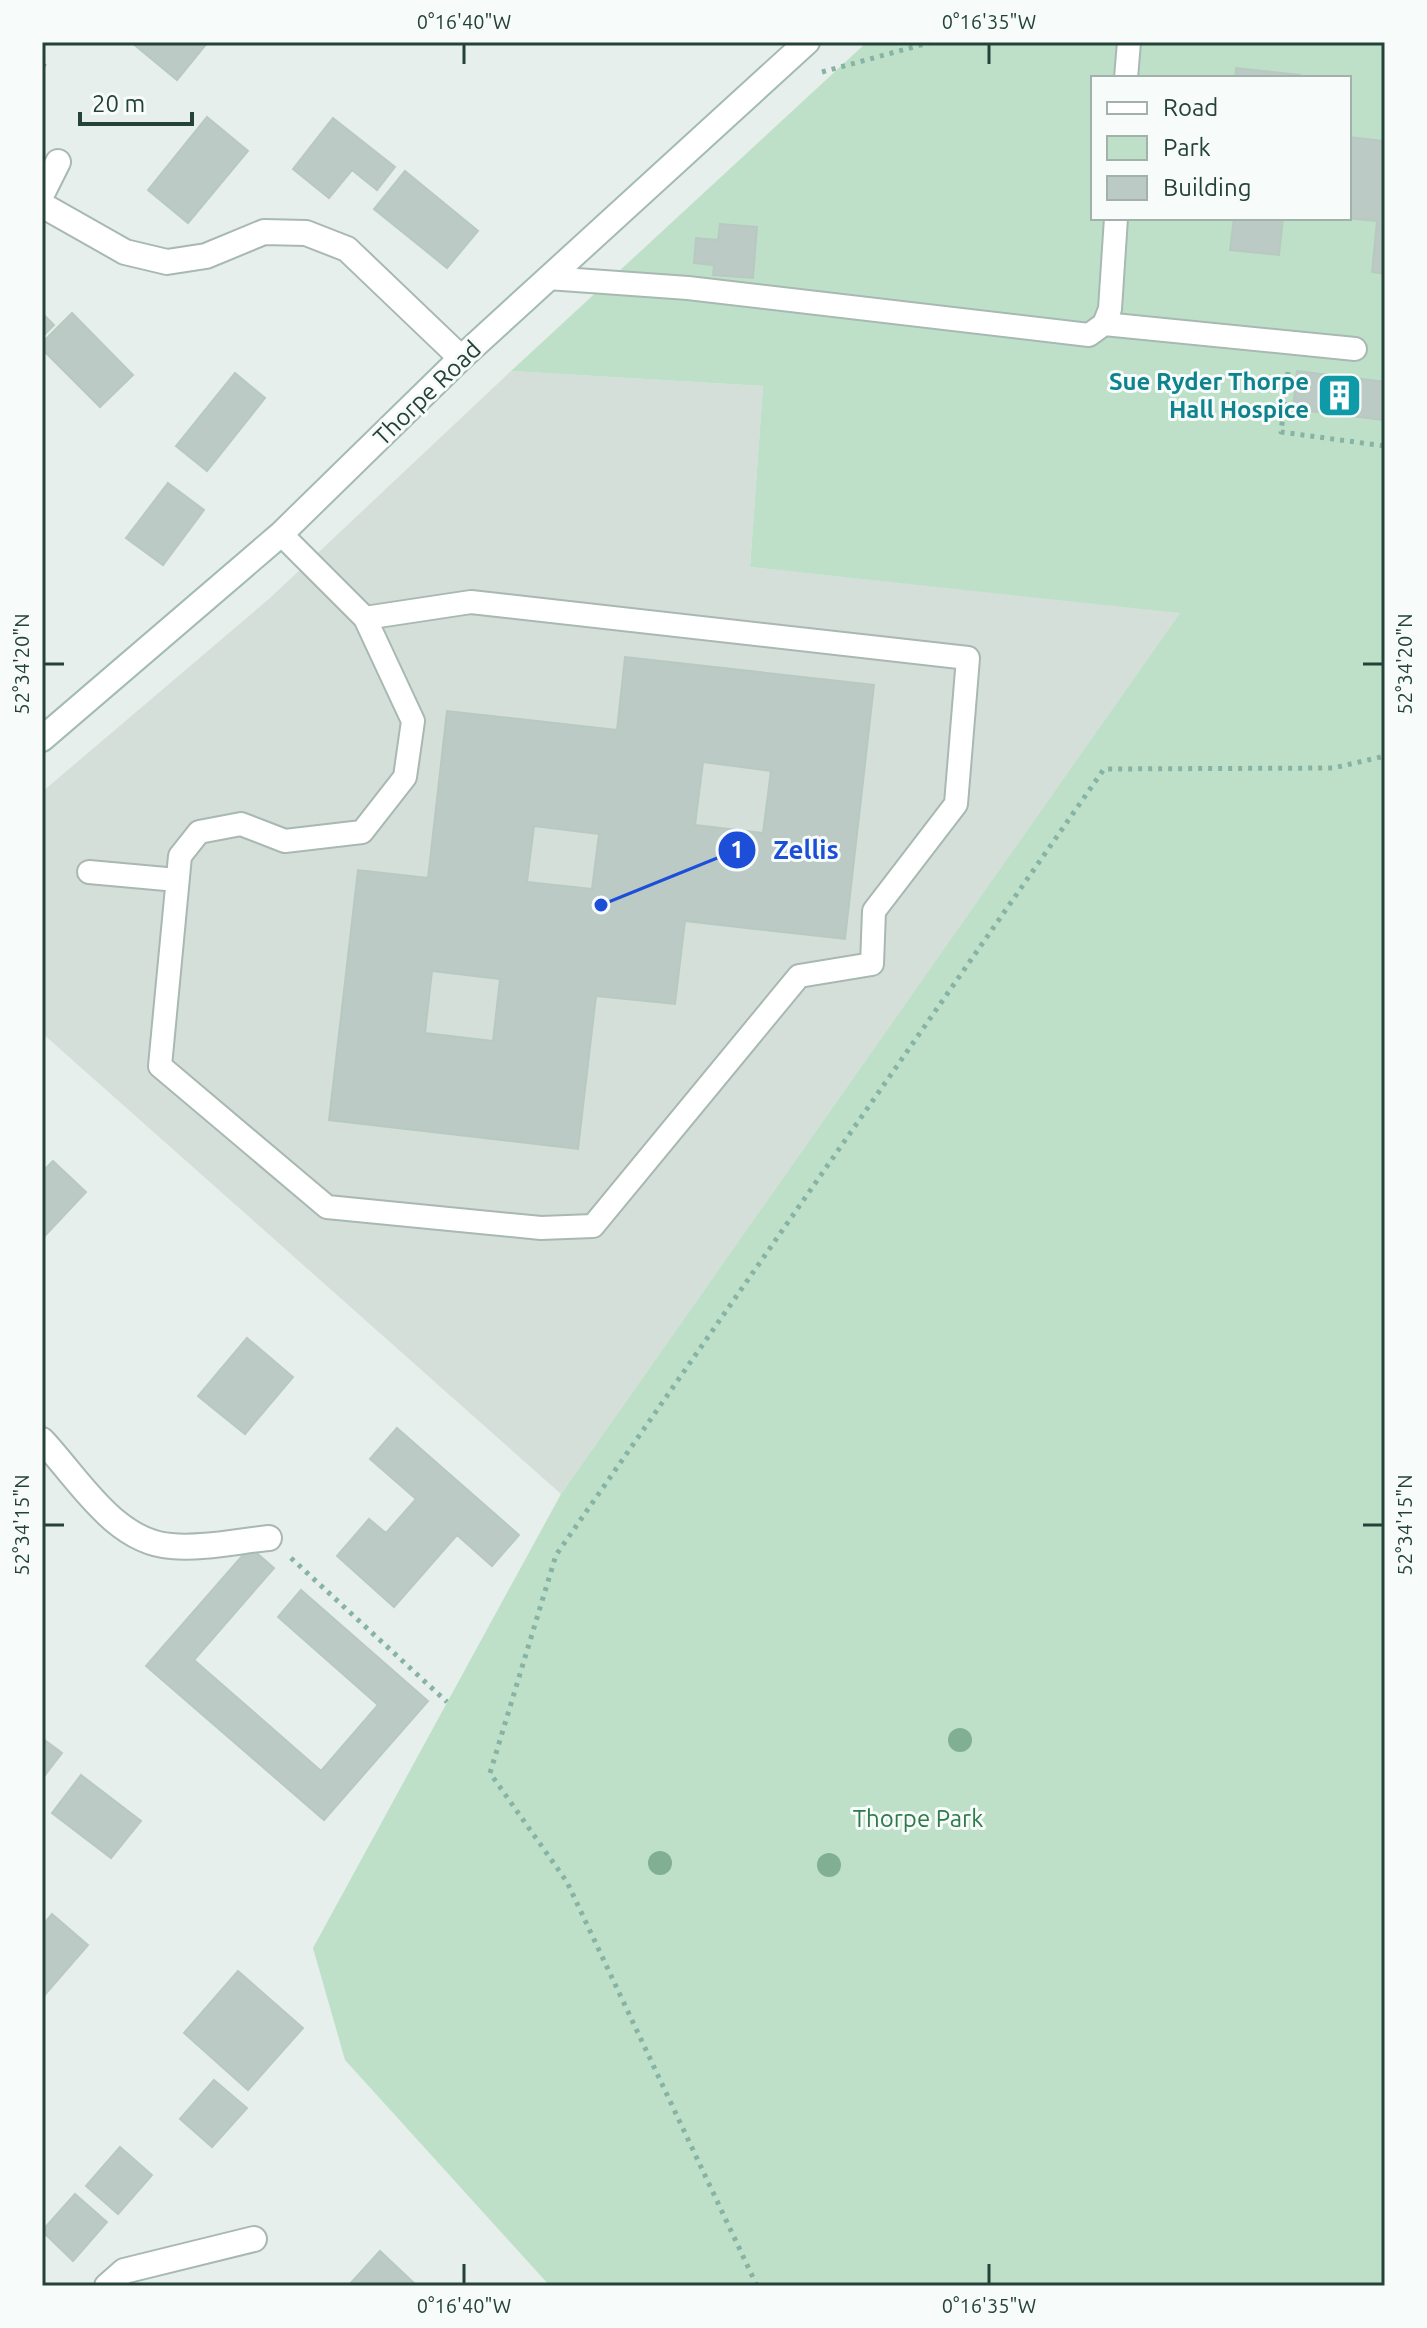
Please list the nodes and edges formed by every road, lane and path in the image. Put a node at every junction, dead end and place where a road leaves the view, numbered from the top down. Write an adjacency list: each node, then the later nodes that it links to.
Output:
1 (807, 42): 4 (street, Thorpe Road)
2 (932, 42): 4 (path)
3 (1129, 42): 7 (lane)
4 (786, 61): 12 (street, Thorpe Road)
5 (42, 65): 6 (path)
6 (51, 69)
7 (1126, 76)
8 (58, 162): 9 (street)
9 (42, 194)
10 (42, 205): 16 (street)
11 (1116, 220): 13 (lane)
12 (548, 278): 13 (lane); 16 (street, Thorpe Road)
13 (1104, 324): 14 (lane)
14 (1291, 343): 15 (lane); 17 (path)
15 (1355, 349)
16 (461, 358): 18 (street, Thorpe Road)
17 (1385, 446)
18 (281, 534): 19 (lane); 20 (street, Thorpe Road)
19 (365, 618): 23 (lane); 23 (lane)
20 (42, 739)
21 (1385, 756): 29 (path)
22 (89, 872): 23 (lane)
23 (177, 880)
24 (42, 1440): 25 (street)
25 (269, 1538): 26 (path)
26 (447, 1702)
27 (254, 2239): 28 (street)
28 (107, 2286)
29 (757, 2286)

